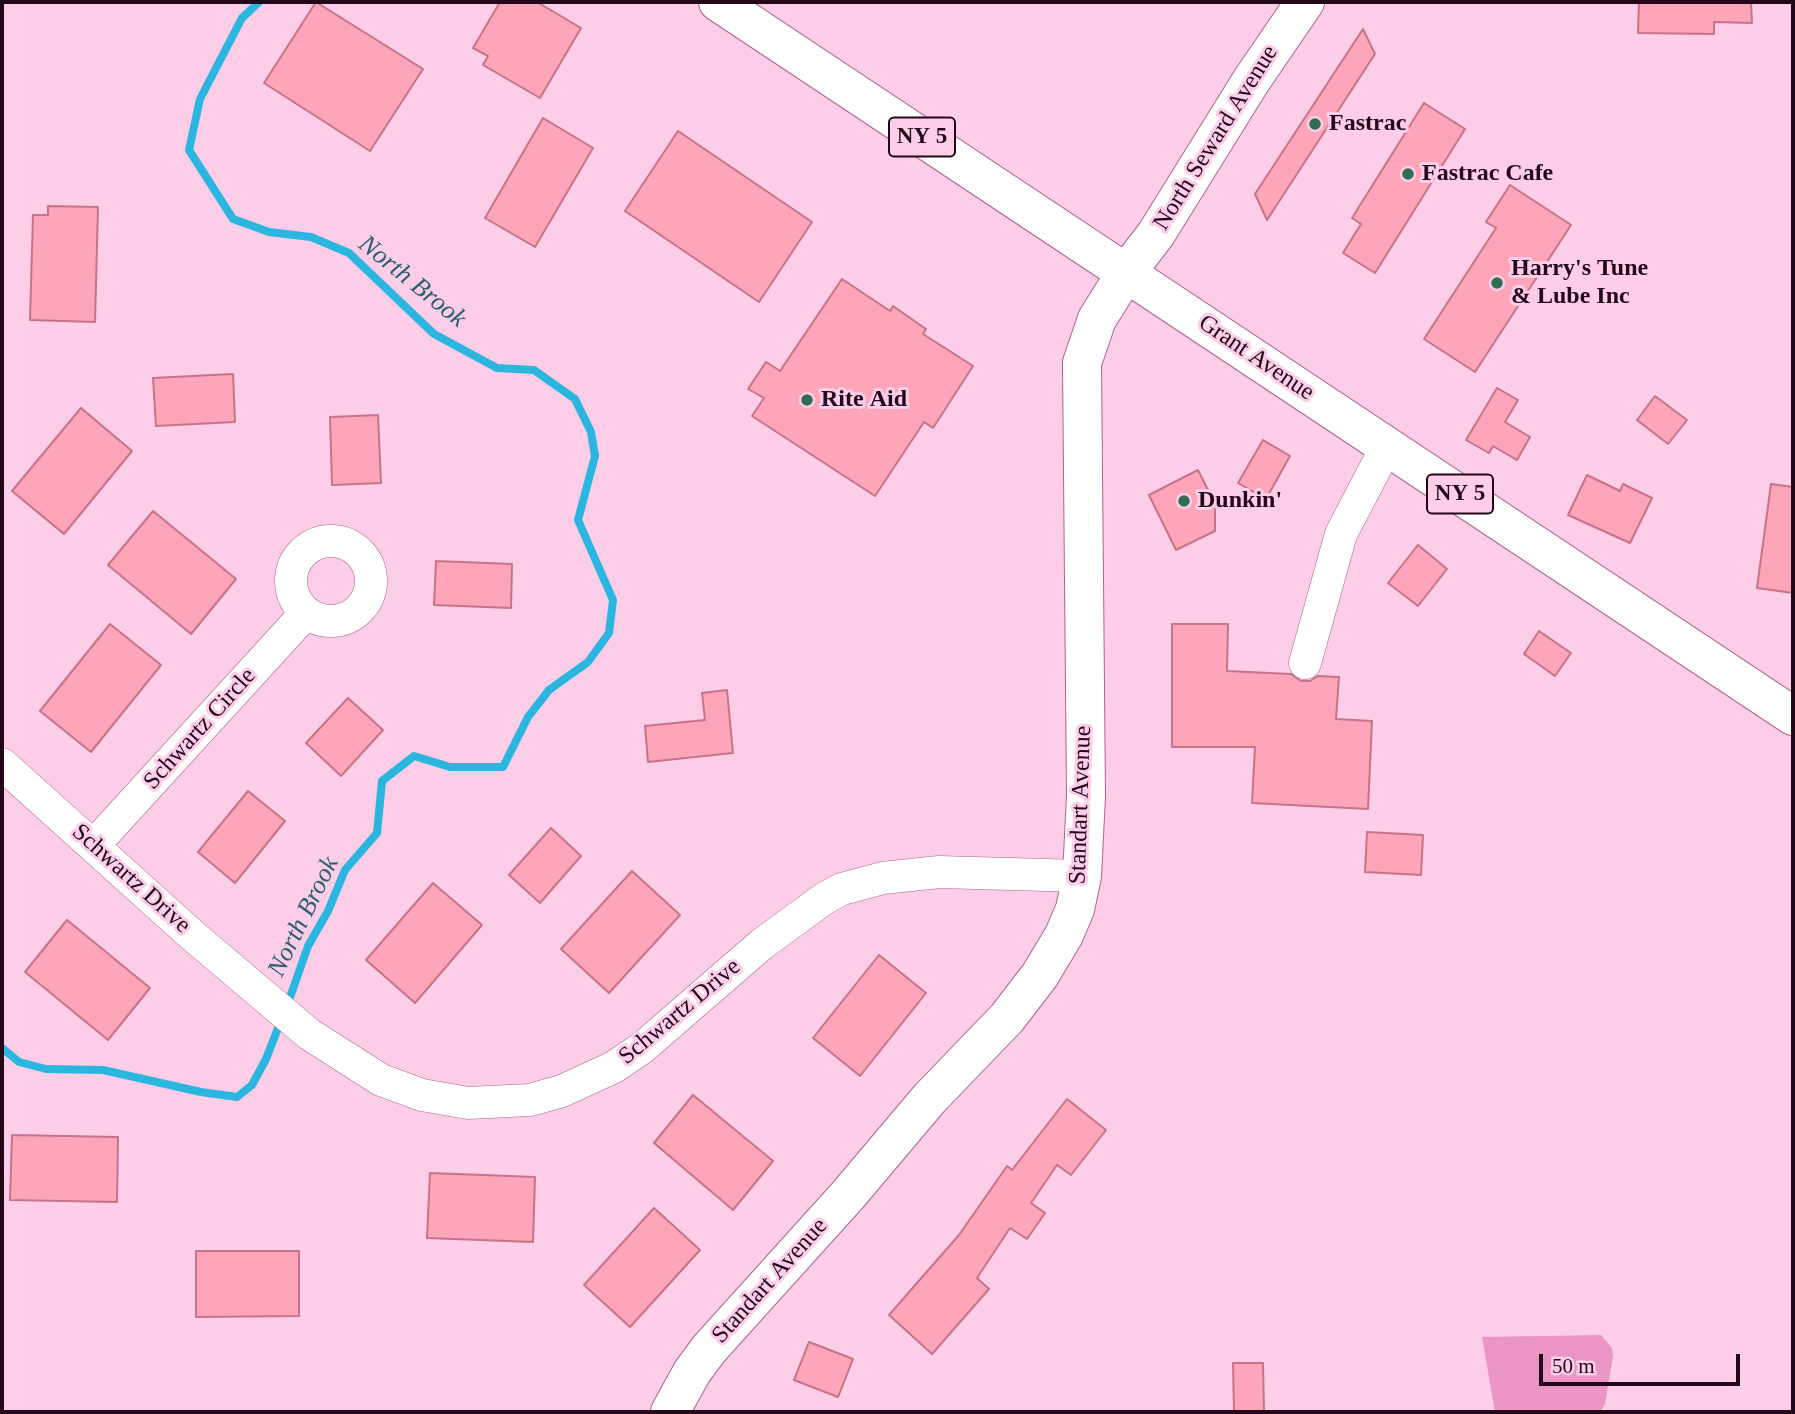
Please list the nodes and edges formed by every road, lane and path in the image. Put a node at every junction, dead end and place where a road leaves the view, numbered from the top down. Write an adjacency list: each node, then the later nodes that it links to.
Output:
1 (718, 2): 3 (main road, Grant Avenue / NY 5)
2 (1305, 2): 3 (main road, North Seward Avenue)
3 (1126, 273): 4 (main road, Grant Avenue / NY 5); 10 (main road, Standart Avenue)
4 (1387, 446): 6 (street); 7 (main road, Grant Avenue / NY 5)
5 (306, 613): 9 (street, Schwartz Circle)
6 (1305, 663)
7 (1793, 716)
8 (2, 764): 9 (street, Schwartz Drive)
9 (94, 845): 10 (street, Schwartz Drive)
10 (1082, 876): 11 (main road, Standart Avenue)
11 (670, 1412)

